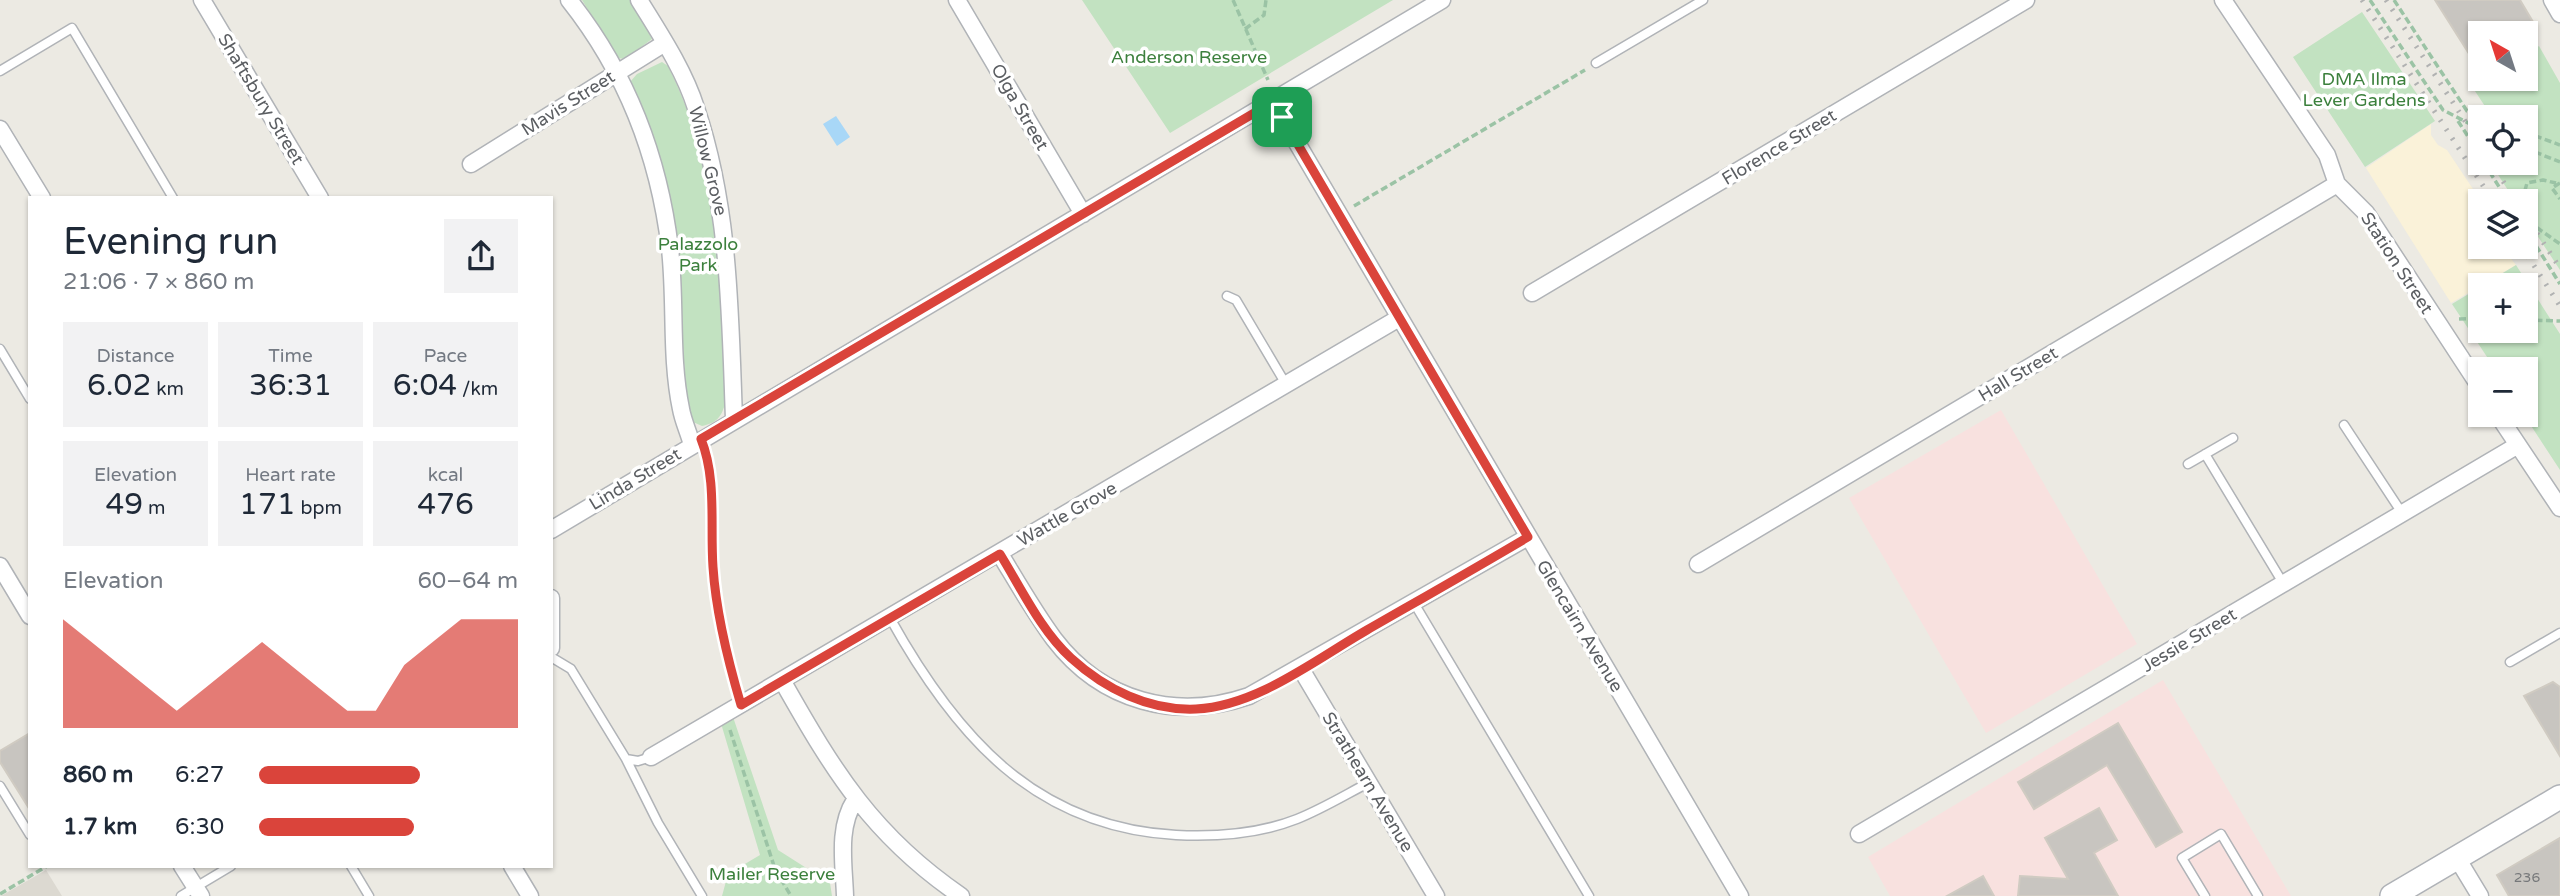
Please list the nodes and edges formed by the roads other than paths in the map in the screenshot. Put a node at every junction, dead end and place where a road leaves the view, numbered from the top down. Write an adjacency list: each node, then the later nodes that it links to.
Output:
1 (202, 0): 21 (street, Shaftsbury Street)
2 (569, 0): 14 (street)
3 (639, 0): 11 (street, Willow Grove)
4 (957, 0): 22 (street, Olga Street)
5 (1443, 0): 15 (street, Linda Street)
6 (1703, 0): 12 (lane)
7 (2026, 0): 23 (street, Florence Street)
8 (2223, 0): 18 (street, Station Street)
9 (2552, 0): 10 (street)
10 (2560, 14)
11 (665, 43): 14 (street, Mavis Street); 30 (street, Willow Grove)
12 (1596, 63)
13 (0, 71): 20 (lane)
14 (617, 72): 17 (street, Mavis Street); 34 (street)
15 (1273, 102): 22 (street, Linda Street); 25 (street, Glencairn Avenue)
16 (0, 129): 19 (street)
17 (471, 164)
18 (2337, 184): 27 (street, Station Street); 43 (street, Hall Street)
19 (41, 196)
20 (172, 196)
21 (319, 196)
22 (1083, 214): 30 (street, Linda Street)
23 (1532, 293)
24 (1227, 296): 28 (lane)
25 (1399, 318): 28 (street, Wattle Grove); 41 (street, Glencairn Avenue)
26 (0, 349): 29 (lane)
27 (2468, 369)
28 (1287, 386): 42 (street, Wattle Grove)
29 (28, 396)
30 (734, 419): 34 (street, Linda Street)
31 (2344, 425): 39 (lane)
32 (2506, 427): 35 (street)
33 (2233, 438): 36 (lane)
34 (696, 442): 40 (street, Linda Street)
35 (2518, 445): 38 (street); 39 (street, Jessie Street)
36 (2205, 454): 37 (lane); 45 (lane)
37 (2188, 464)
38 (2560, 508)
39 (2402, 513): 45 (street, Jessie Street)
40 (553, 529)
41 (1528, 537): 46 (street); 76 (street, Glencairn Avenue)
42 (1000, 554): 48 (street, Wattle Grove); 52 (street)
43 (1698, 564)
44 (0, 566): 47 (street)
45 (2283, 584): 61 (street, Jessie Street)
46 (1414, 603): 52 (street); 75 (lane)
47 (28, 613)
48 (890, 618): 53 (street, Wattle Grove); 56 (lane)
49 (2560, 633): 51 (lane)
50 (553, 658): 55 (lane)
51 (2510, 663)
52 (1301, 669): 56 (street, Strathearn Avenue)
53 (783, 682): 54 (street, Wattle Grove); 59 (street)
54 (651, 757): 55 (lane, Wattle Grove)
55 (626, 759): 72 (lane)
56 (1368, 783): 68 (street, Strathearn Avenue)
57 (0, 786): 60 (lane)
58 (2560, 797): 62 (main road)
59 (855, 800): 73 (street); 74 (street)
60 (28, 832)
61 (1859, 834)
62 (2457, 858): 79 (main road); 80 (street)
63 (183, 868): 67 (street)
64 (228, 868): 67 (lane)
65 (352, 868): 70 (lane)
66 (513, 868): 71 (street)
67 (198, 892): 69 (lane)
68 (1430, 894)
69 (181, 896)
70 (369, 896)
71 (530, 896)
72 (702, 896)
73 (845, 896)
74 (961, 896)
75 (1589, 896)
76 (1740, 896)
77 (2205, 896): 78 (lane)
78 (2258, 896)
79 (2392, 896)
80 (2480, 896)

